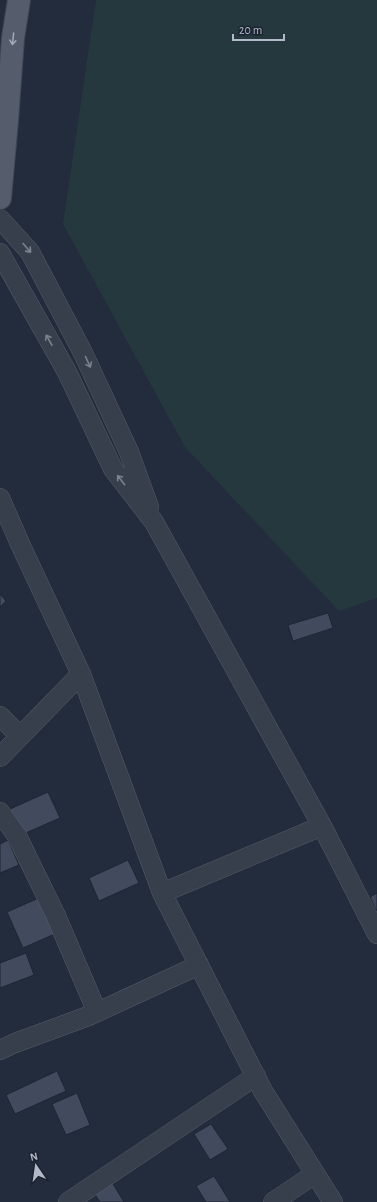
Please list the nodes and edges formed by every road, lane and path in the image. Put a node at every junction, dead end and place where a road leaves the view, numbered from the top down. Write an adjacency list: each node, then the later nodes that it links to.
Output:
1 (18, 0): 2 (main road, one-way to 2)
2 (0, 198)
3 (0, 219): 6 (street, one-way to 6)
4 (0, 253): 6 (street, one-way to 4)
5 (0, 498): 7 (street)
6 (154, 522): 12 (street)
7 (81, 674): 9 (street); 13 (street)
8 (0, 716): 9 (street)
9 (20, 736): 10 (street)
10 (0, 757)
11 (0, 812): 16 (street)
12 (322, 826): 13 (street); 14 (street)
13 (162, 893): 15 (street)
14 (377, 934)
15 (199, 965): 16 (street); 18 (street)
16 (97, 1012): 17 (street)
17 (0, 1050)
18 (256, 1076): 19 (street); 20 (street)
19 (315, 1174): 21 (street); 22 (street)
20 (68, 1202)
21 (273, 1202)
22 (333, 1202)

